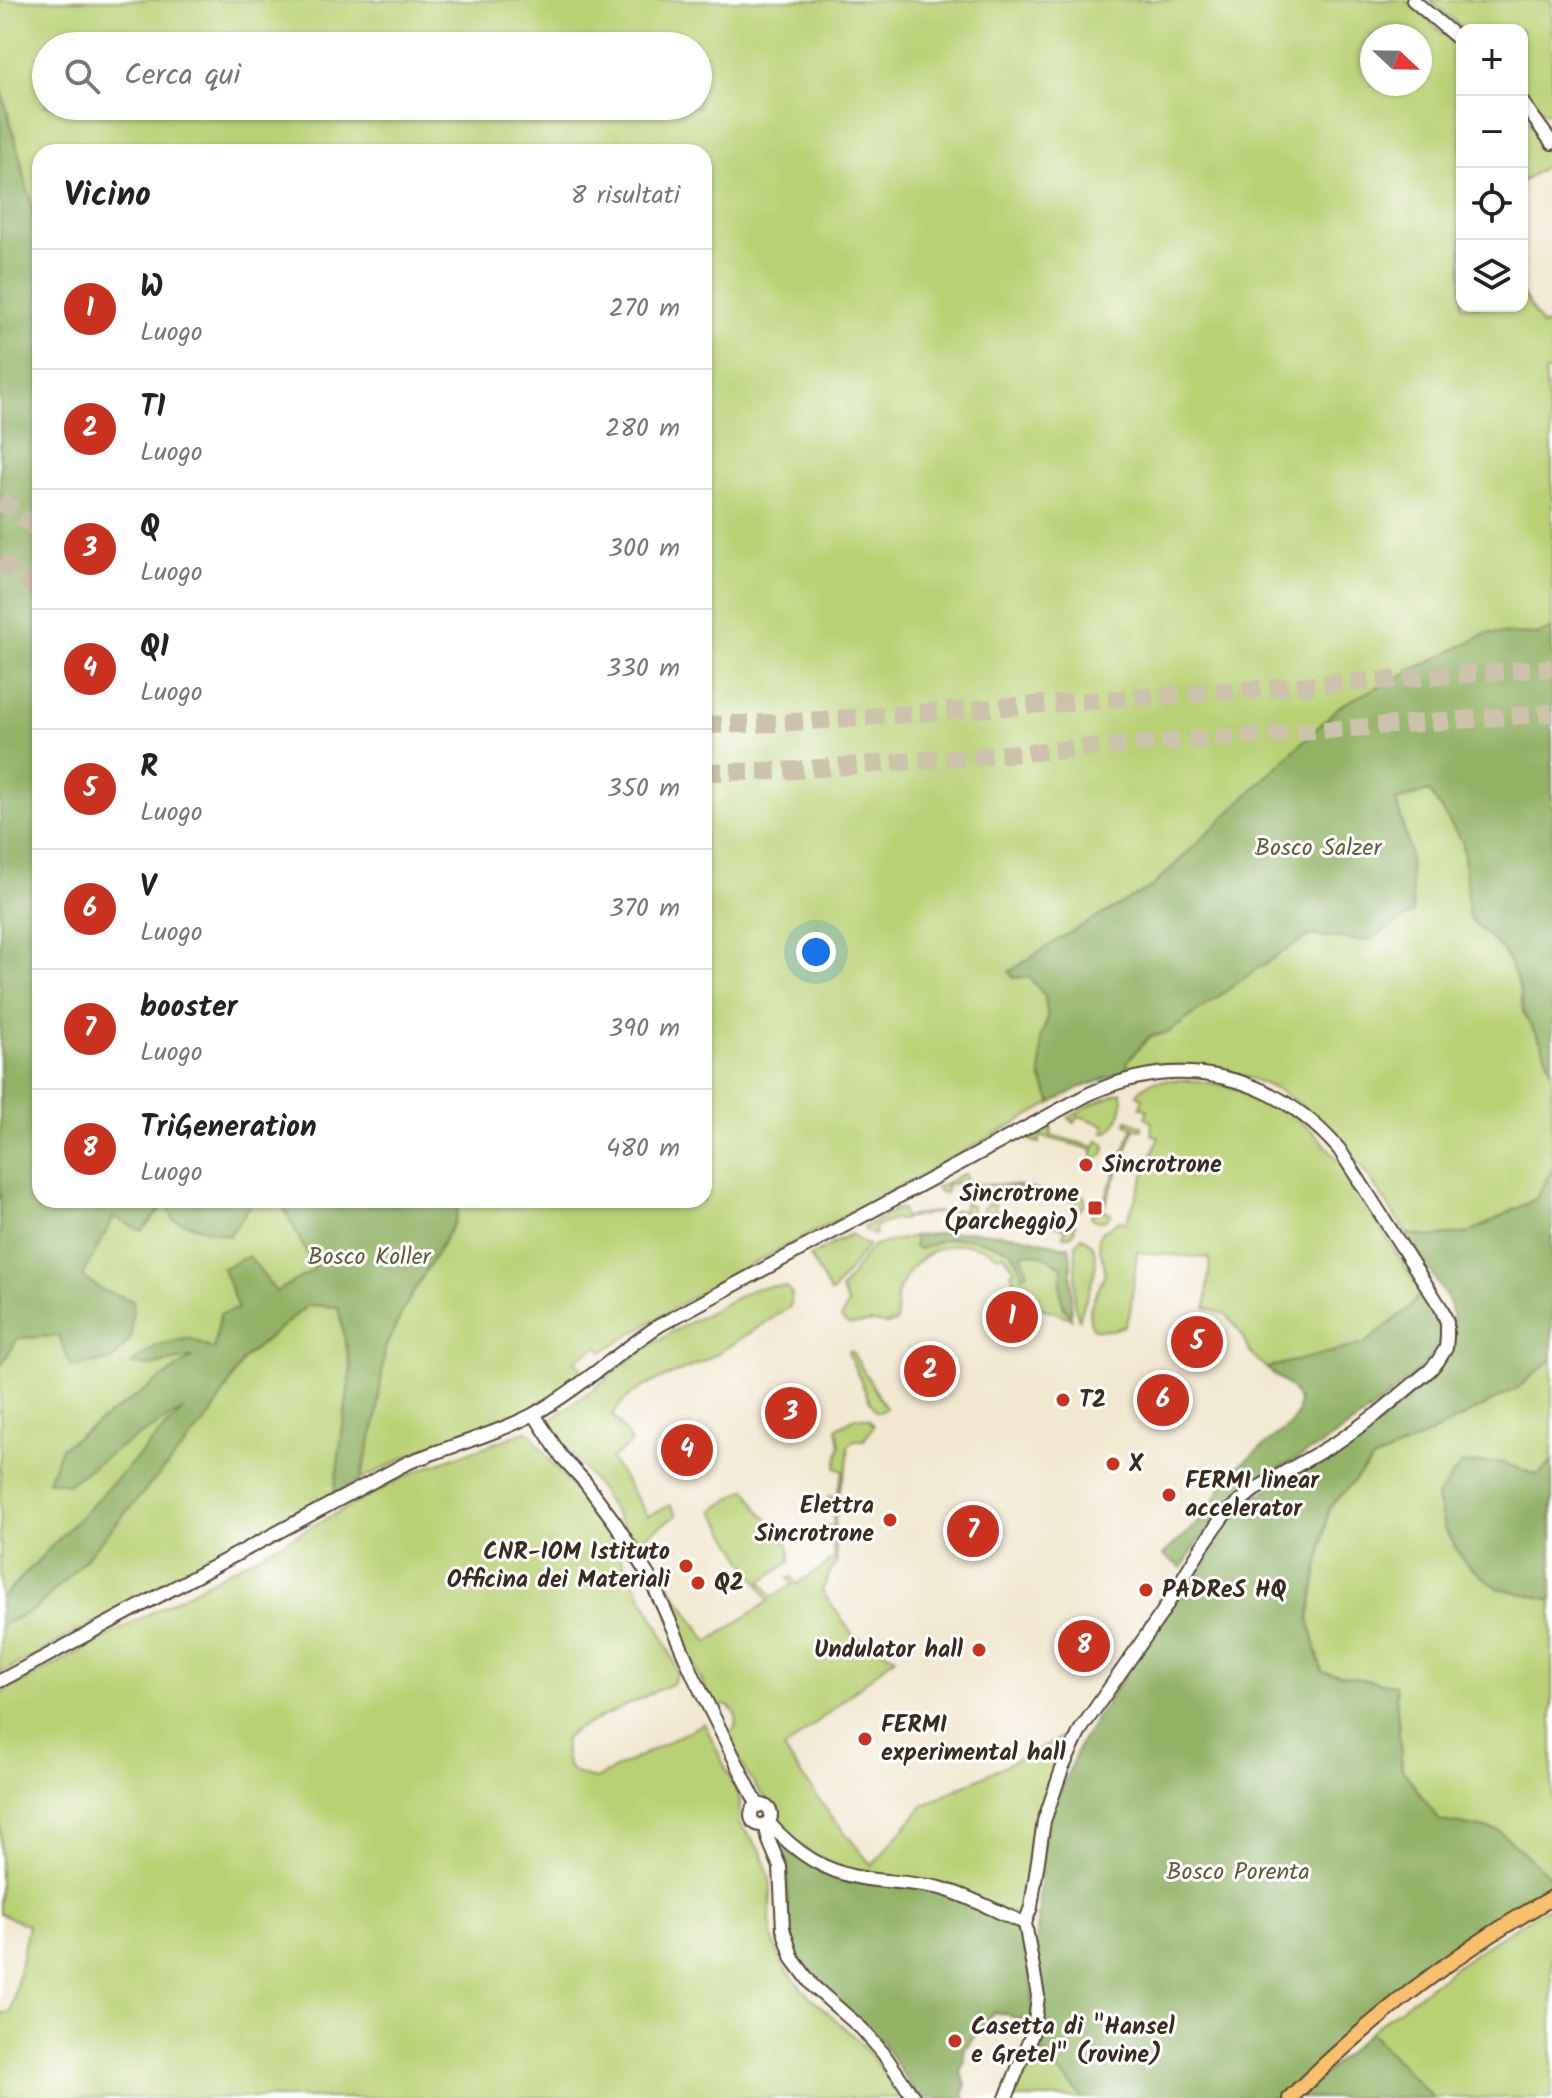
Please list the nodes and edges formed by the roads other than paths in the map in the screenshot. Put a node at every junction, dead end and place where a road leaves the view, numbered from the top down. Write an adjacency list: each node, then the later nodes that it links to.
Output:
1 (1413, 0): 2 (street)
2 (1456, 37)
3 (1528, 110): 4 (street)
4 (1552, 143)
5 (534, 1414): 6 (street); 7 (street); 9 (street)
6 (0, 1681)
7 (767, 1823): 9 (street); 10 (street)
8 (1552, 1898): 12 (main road)
9 (1025, 1923): 11 (street)
10 (914, 2098)
11 (1006, 2098)
12 (1290, 2098)

